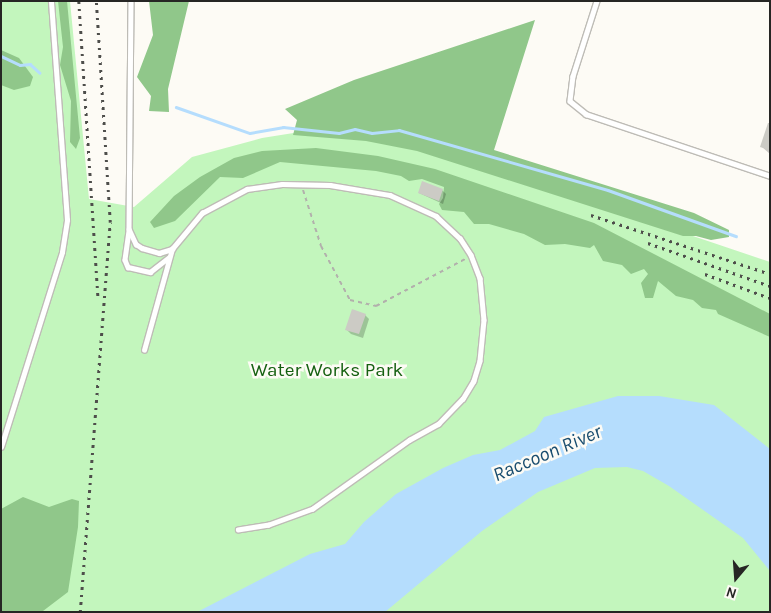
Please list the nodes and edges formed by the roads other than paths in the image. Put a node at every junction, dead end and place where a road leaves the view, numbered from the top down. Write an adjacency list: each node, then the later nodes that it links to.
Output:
1 (51, 1): 9 (lane)
2 (131, 1): 5 (lane)
3 (597, 1): 4 (lane)
4 (770, 176)
5 (129, 229): 6 (lane); 7 (lane)
6 (172, 249): 7 (lane); 10 (lane)
7 (170, 256): 8 (lane)
8 (144, 350)
9 (1, 447)
10 (238, 530)

